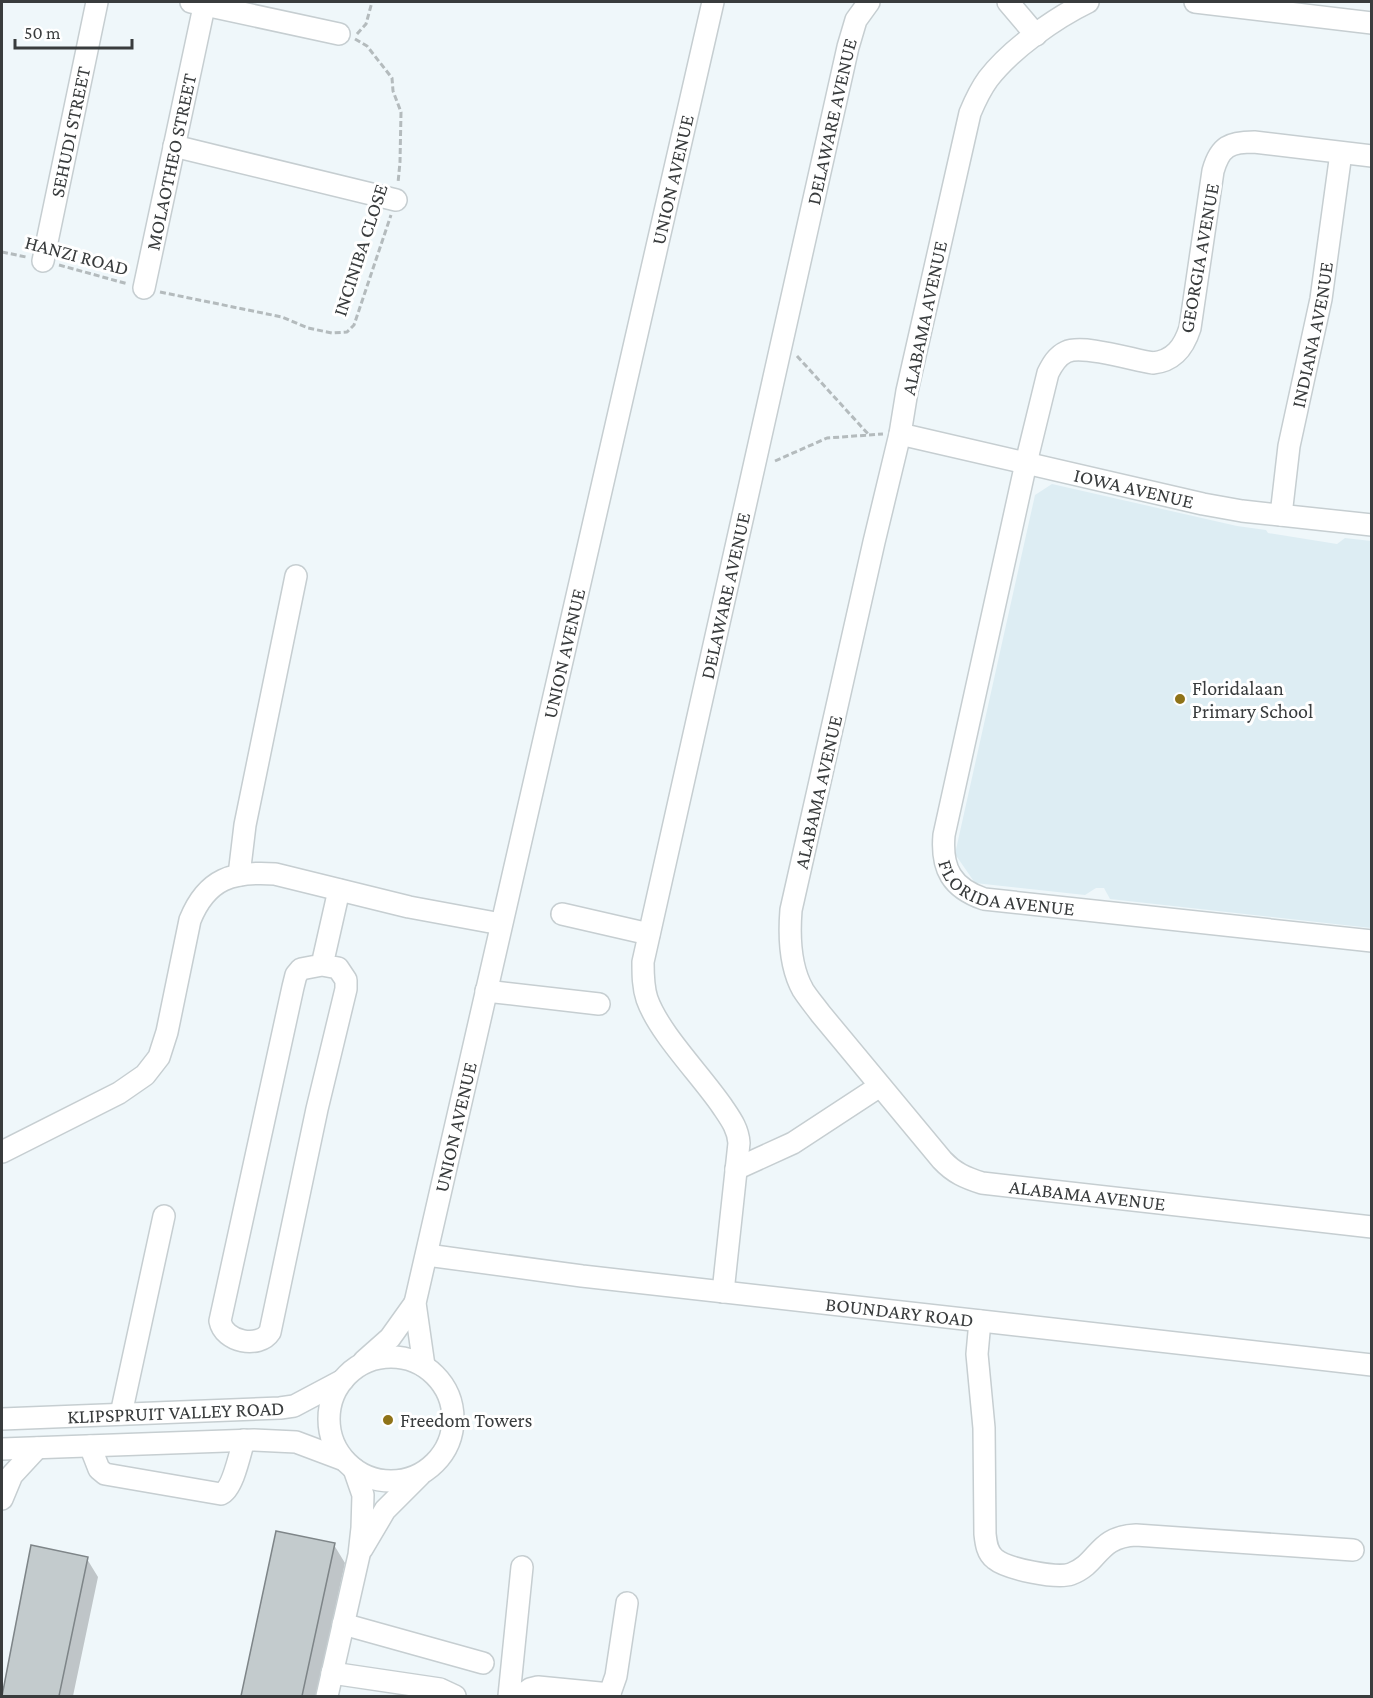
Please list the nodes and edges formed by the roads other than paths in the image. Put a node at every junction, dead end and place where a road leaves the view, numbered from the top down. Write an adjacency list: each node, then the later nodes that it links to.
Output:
1 (97, 2): 15 (street, SEHUDI STREET)
2 (713, 2): 25 (street, UNION AVENUE)
3 (869, 2): 26 (street, DELAWARE AVENUE)
4 (1008, 2): 9 (street)
5 (1088, 2): 9 (street, ALABAMA AVENUE)
6 (1195, 2): 8 (street)
7 (200, 3): 10 (street); 11 (street, MOLAOTHEO STREET)
8 (1371, 23)
9 (1035, 35): 17 (street, ALABAMA AVENUE)
10 (346, 36)
11 (174, 146): 14 (street); 16 (street, MOLAOTHEO STREET)
12 (1341, 153): 13 (street, GEORGIA AVENUE); 18 (street, GEORGIA AVENUE); 19 (street, INDIANA AVENUE)
13 (1371, 156)
14 (396, 200)
15 (43, 261)
16 (144, 288)
17 (900, 434): 18 (street, IOWA AVENUE); 31 (street, ALABAMA AVENUE)
18 (1026, 463): 19 (street, IOWA AVENUE); 27 (street, FLORIDA AVENUE)
19 (1281, 515): 20 (street, IOWA AVENUE)
20 (1371, 525)
21 (296, 576): 22 (street)
22 (239, 875): 23 (street); 32 (street)
23 (339, 890): 25 (street); 28 (street)
24 (562, 914): 26 (street)
25 (501, 924): 29 (street, UNION AVENUE)
26 (649, 934): 33 (street, DELAWARE AVENUE)
27 (1371, 941)
28 (322, 965): 28 (street)
29 (486, 991): 30 (street); 36 (street, UNION AVENUE)
30 (599, 1004)
31 (880, 1086): 33 (street); 35 (street, ALABAMA AVENUE)
32 (2, 1152)
33 (736, 1169): 37 (street, DELAWARE AVENUE)
34 (164, 1216): 44 (street)
35 (1371, 1227)
36 (427, 1255): 37 (street, BOUNDARY ROAD); 38 (street, UNION AVENUE)
37 (723, 1292): 39 (street, BOUNDARY ROAD)
38 (416, 1303): 40 (street, UNION AVENUE); 42 (street, UNION AVENUE)
39 (980, 1321): 41 (street, BOUNDARY ROAD); 53 (street)
40 (360, 1365): 42 (street); 43 (street)
41 (1371, 1365)
42 (424, 1366): 51 (street)
43 (343, 1380): 44 (street, KLIPSPRUIT VALLEY ROAD); 50 (street)
44 (121, 1414): 45 (street, KLIPSPRUIT VALLEY ROAD)
45 (2, 1419)
46 (244, 1440): 47 (street, KLIPSPRUIT VALLEY ROAD); 47 (street); 50 (street, KLIPSPRUIT VALLEY ROAD)
47 (90, 1446): 48 (street, KLIPSPRUIT VALLEY ROAD)
48 (37, 1448): 49 (street, KLIPSPRUIT VALLEY ROAD); 52 (street)
49 (2, 1449)
50 (349, 1464): 51 (street); 54 (street)
51 (422, 1473): 54 (street)
52 (2, 1499)
53 (1353, 1550)
54 (359, 1555): 57 (street)
55 (522, 1567): 60 (street)
56 (627, 1603): 61 (street)
57 (343, 1624): 58 (street); 59 (street)
58 (483, 1663)
59 (332, 1673): 62 (street); 63 (street)
60 (514, 1695): 61 (street)
61 (609, 1695)
62 (327, 1696)
63 (455, 1696)

